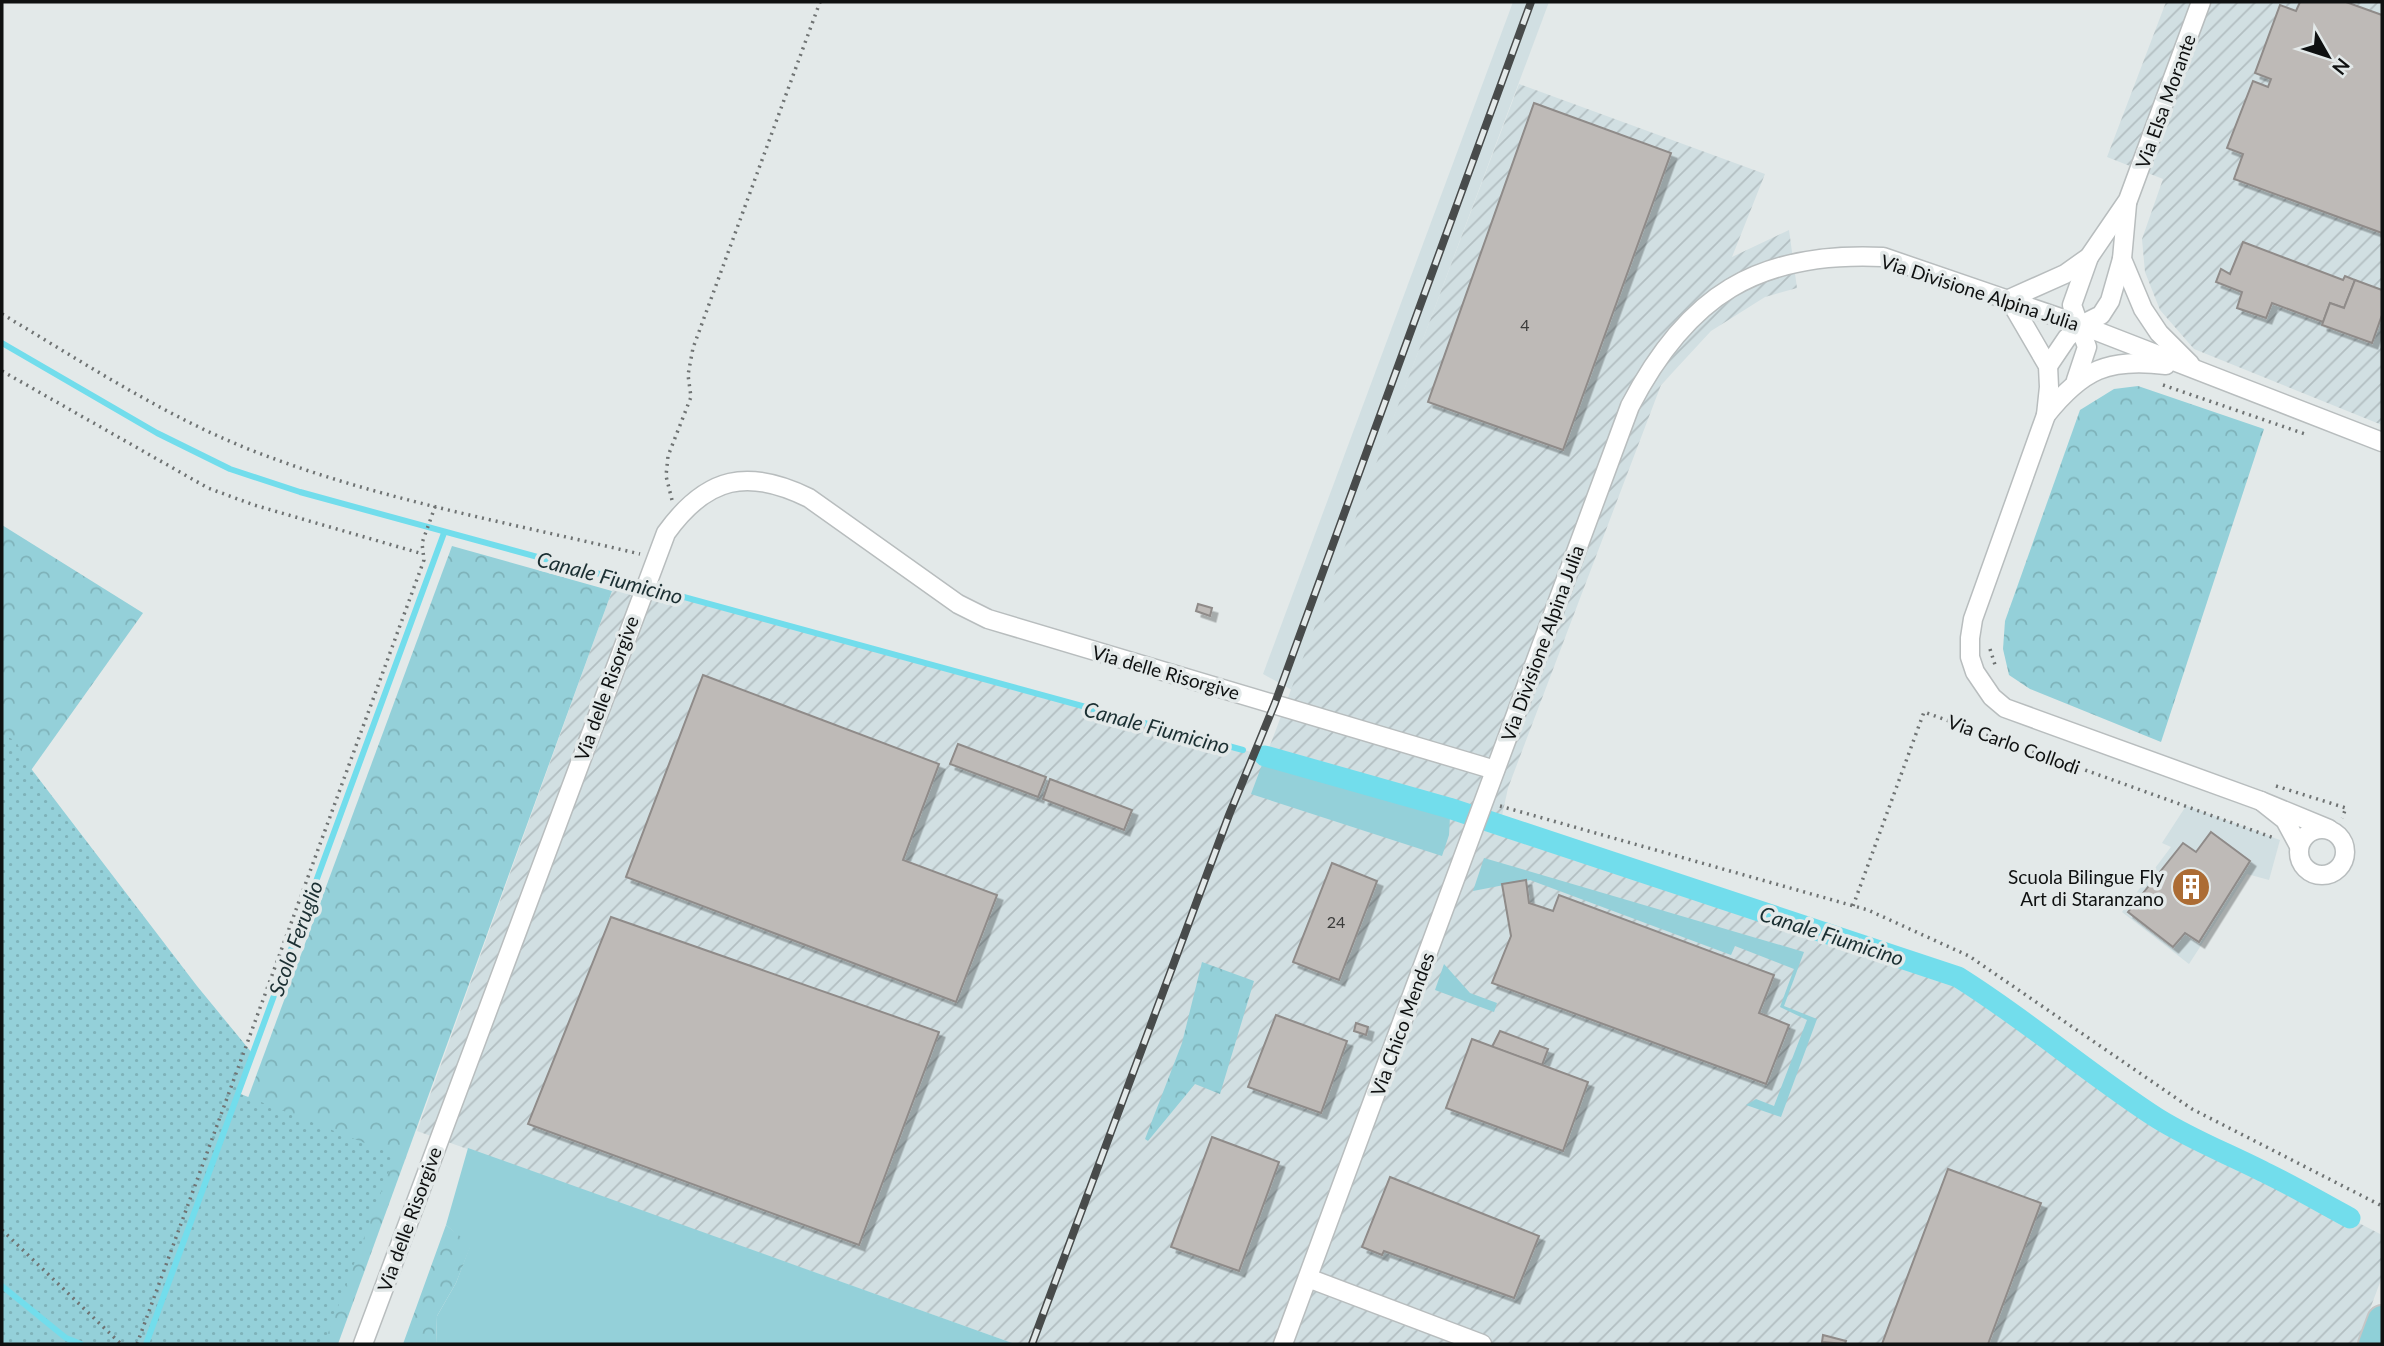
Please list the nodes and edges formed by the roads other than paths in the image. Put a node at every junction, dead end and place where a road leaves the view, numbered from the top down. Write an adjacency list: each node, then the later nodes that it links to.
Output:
1 (2201, 2): 2 (street, Via Elsa Morante)
2 (2128, 200): 3 (street, Via Elsa Morante); 4 (street, Via Elsa Morante)
3 (2089, 257): 5 (street, Via Elsa Morante); 6 (street, Via Elsa Morante)
4 (2122, 259): 6 (street, Via Elsa Morante); 8 (street, Via Elsa Morante)
5 (2008, 299): 6 (street, Via Divisione Alpina Julia); 7 (street); 12 (street, Via Divisione Alpina Julia)
6 (2081, 325): 7 (street); 8 (street, Via Divisione Alpina Julia); 9 (street, Via Carlo Collodi)
7 (2048, 366): 10 (street, Via Carlo Collodi)
8 (2194, 368): 9 (street, Via Carlo Collodi); 11 (street, Via Divisione Alpina Julia)
9 (2076, 380): 10 (street, Via Carlo Collodi)
10 (2046, 415): 13 (street, Via Carlo Collodi)
11 (2382, 442)
12 (1495, 770): 16 (street, Via Chico Mendes); 18 (street, Via delle Risorgive)
13 (2261, 801): 14 (street, Via Carlo Collodi); 15 (street, Via Carlo Collodi)
14 (2332, 831): 15 (street); 15 (street, Via Carlo Collodi)
15 (2299, 846)
16 (1308, 1278): 19 (street, Via Chico Mendes); 20 (street)
17 (2382, 1320): 21 (main road)
18 (363, 1344)
19 (1283, 1344)
20 (1482, 1344)
21 (2374, 1344)

